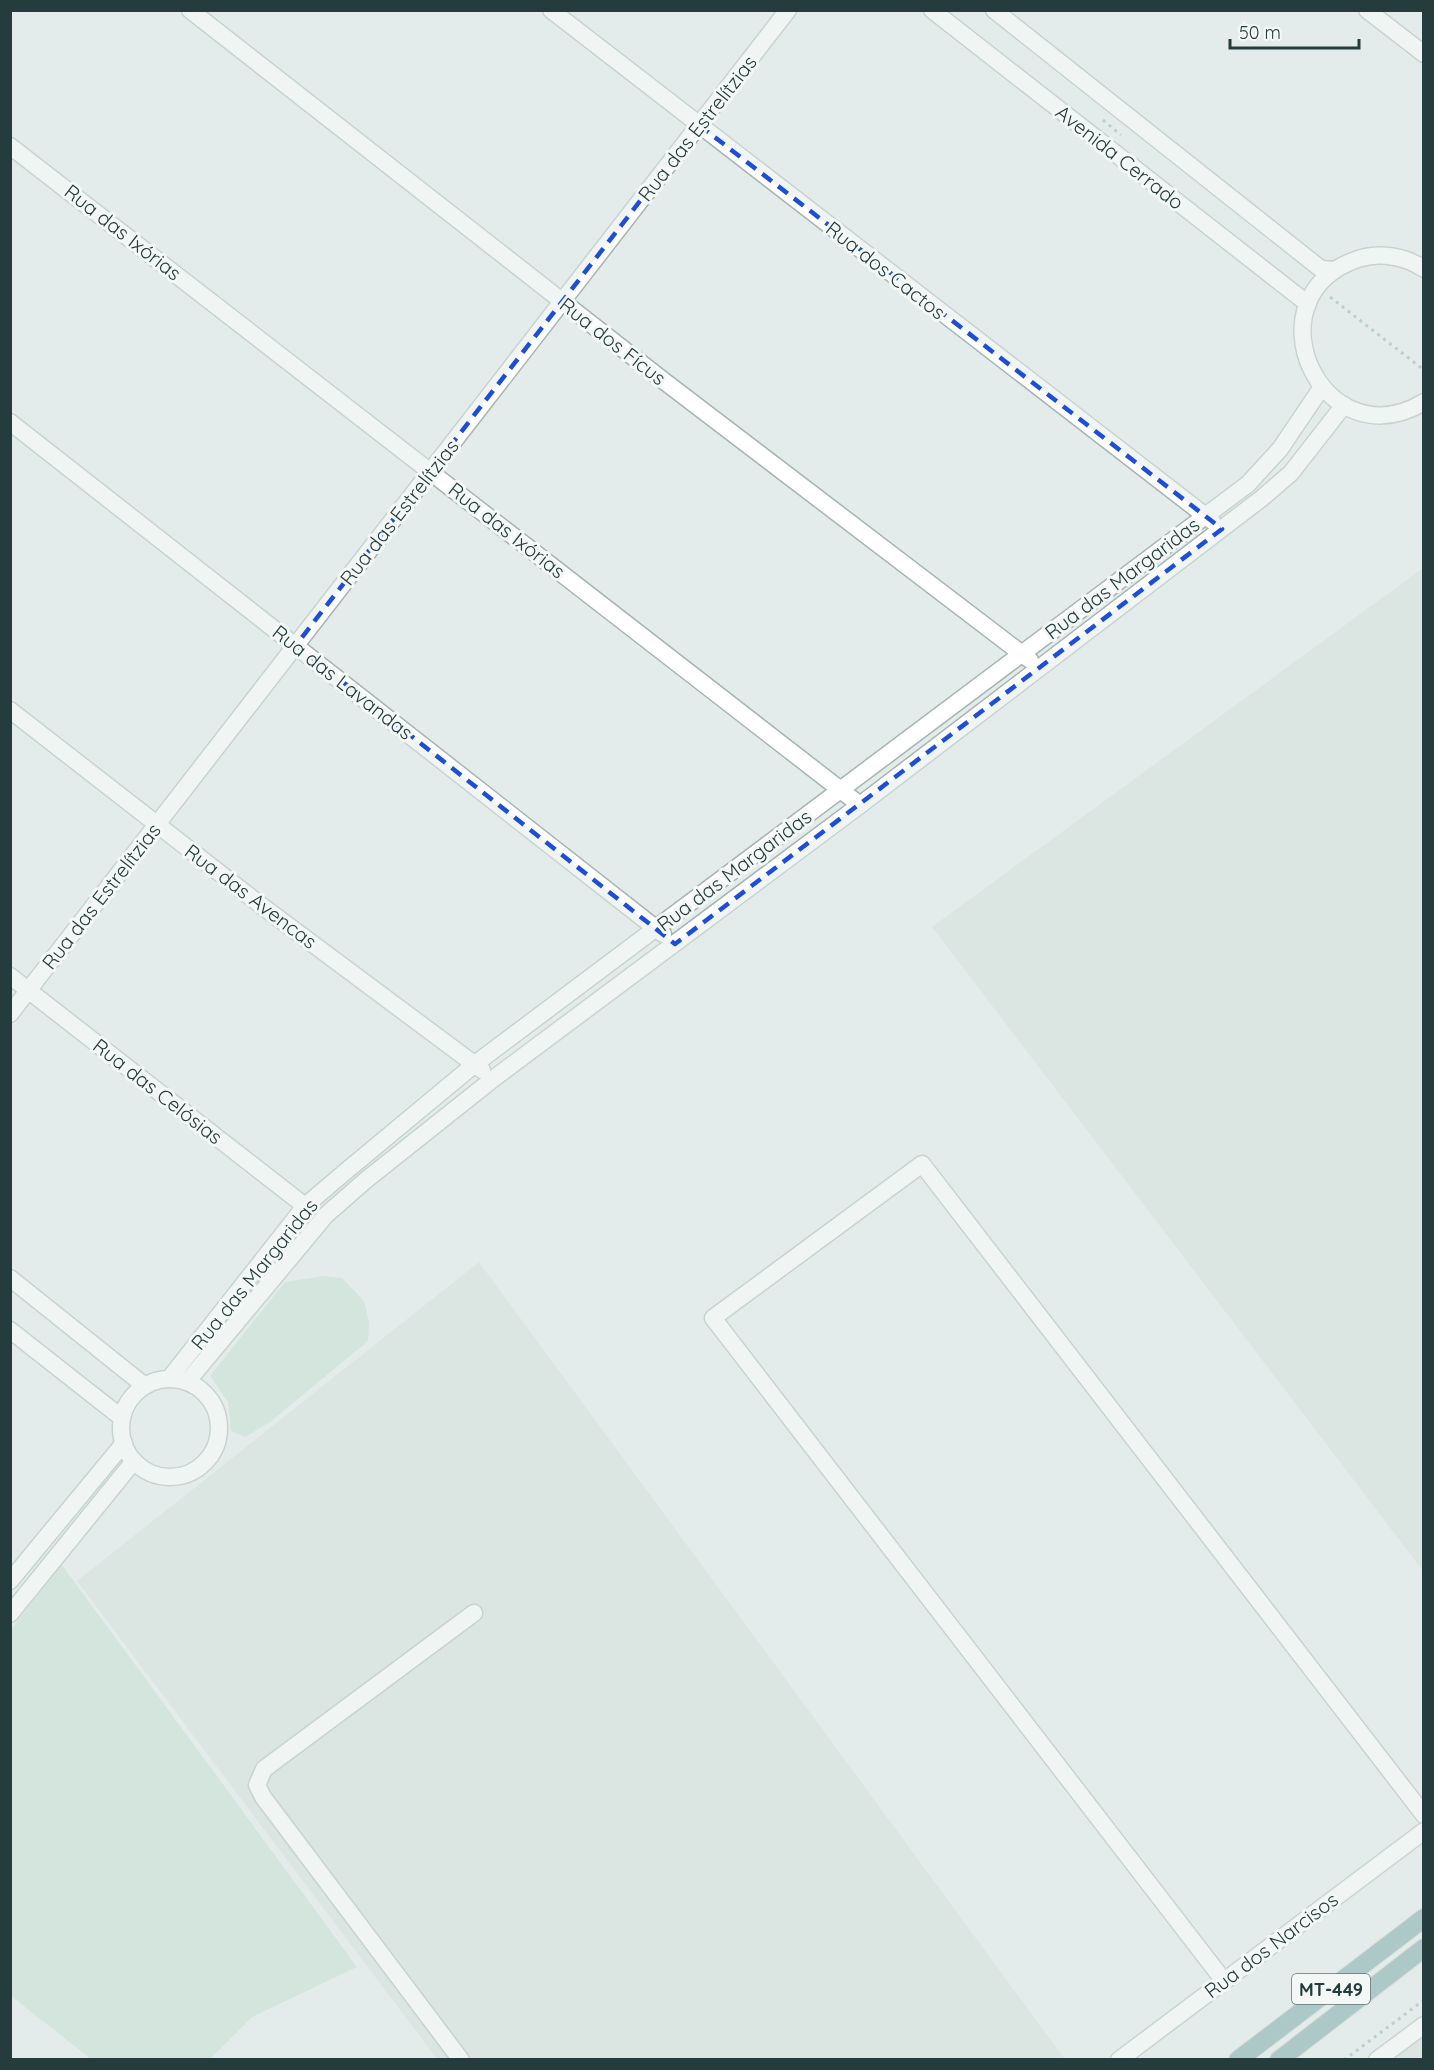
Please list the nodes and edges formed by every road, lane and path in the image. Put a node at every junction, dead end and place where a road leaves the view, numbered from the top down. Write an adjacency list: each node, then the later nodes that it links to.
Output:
1 (190, 10): 12 (street, Rua dos Fícus)
2 (551, 10): 8 (street, Rua dos Cactos)
3 (788, 10): 8 (street, Rua das Estrelítzias)
4 (933, 10): 13 (street, Avenida Cerrado)
5 (994, 10): 11 (street, Avenida Cerrado)
6 (1367, 10): 7 (street)
7 (1424, 54)
8 (699, 125): 12 (street, Rua das Estrelítzias); 19 (street, Rua dos Cactos)
9 (10, 146): 18 (street, Rua das Ixórias)
10 (1424, 269): 11 (street)
11 (1335, 270): 13 (street)
12 (562, 301): 18 (street, Rua das Estrelítzias); 22 (street, Rua dos Fícus)
13 (1308, 304): 14 (street)
14 (1322, 387): 15 (street); 19 (street, Rua das Margaridas)
15 (1344, 405): 16 (street); 20 (street, Rua das Margaridas)
16 (1421, 406)
17 (10, 422): 21 (street, Rua das Lavandas)
18 (431, 471): 21 (street, Rua das Estrelítzias); 25 (street, Rua das Ixórias)
19 (1205, 516): 20 (street, Rua dos Cactos); 22 (street, Rua das Margaridas)
20 (1222, 529): 23 (street, Rua das Margaridas)
21 (296, 645): 27 (street, Rua das Estrelítzias); 28 (street, Rua das Lavandas)
22 (1022, 653): 23 (street, Rua dos Fícus); 25 (street, Rua das Margaridas)
23 (1040, 668): 26 (street, Rua das Margaridas)
24 (10, 710): 27 (street, Rua das Avencas)
25 (841, 790): 26 (street, Rua das Ixórias); 28 (street, Rua das Margaridas)
26 (860, 805): 29 (street, Rua das Margaridas)
27 (157, 824): 31 (street, Rua das Estrelítzias); 33 (street, Rua das Avencas)
28 (657, 928): 29 (street, Rua das Lavandas); 33 (street, Rua das Margaridas)
29 (675, 944): 34 (street, Rua das Margaridas)
30 (10, 976): 31 (street, Rua das Celósias)
31 (29, 990): 32 (street, Rua das Estrelítzias); 35 (street, Rua das Celósias)
32 (10, 1014)
33 (475, 1064): 34 (street, Rua das Avencas); 35 (street, Rua das Margaridas)
34 (493, 1079): 39 (street, Rua das Margaridas)
35 (305, 1206): 38 (street, Rua das Margaridas)
36 (10, 1278): 40 (street)
37 (10, 1330): 41 (street)
38 (169, 1379): 39 (street); 40 (street)
39 (187, 1382): 43 (street)
40 (145, 1386): 41 (street)
41 (122, 1418): 42 (street)
42 (124, 1443): 43 (street); 44 (street)
43 (134, 1461): 46 (street)
44 (10, 1581)
45 (474, 1612): 54 (street)
46 (10, 1614)
47 (1424, 1815): 51 (street)
48 (1424, 1831): 51 (street, Rua dos Narcisos)
49 (1424, 1918): 56 (main road, MT-449)
50 (1424, 1948): 57 (main road, MT-449)
51 (1224, 1981): 55 (street, Rua dos Narcisos)
52 (1424, 2001): 58 (path)
53 (1424, 2025): 59 (street)
54 (461, 2060)
55 (1119, 2060)
56 (1238, 2060)
57 (1279, 2060)
58 (1344, 2060)
59 (1377, 2060)

